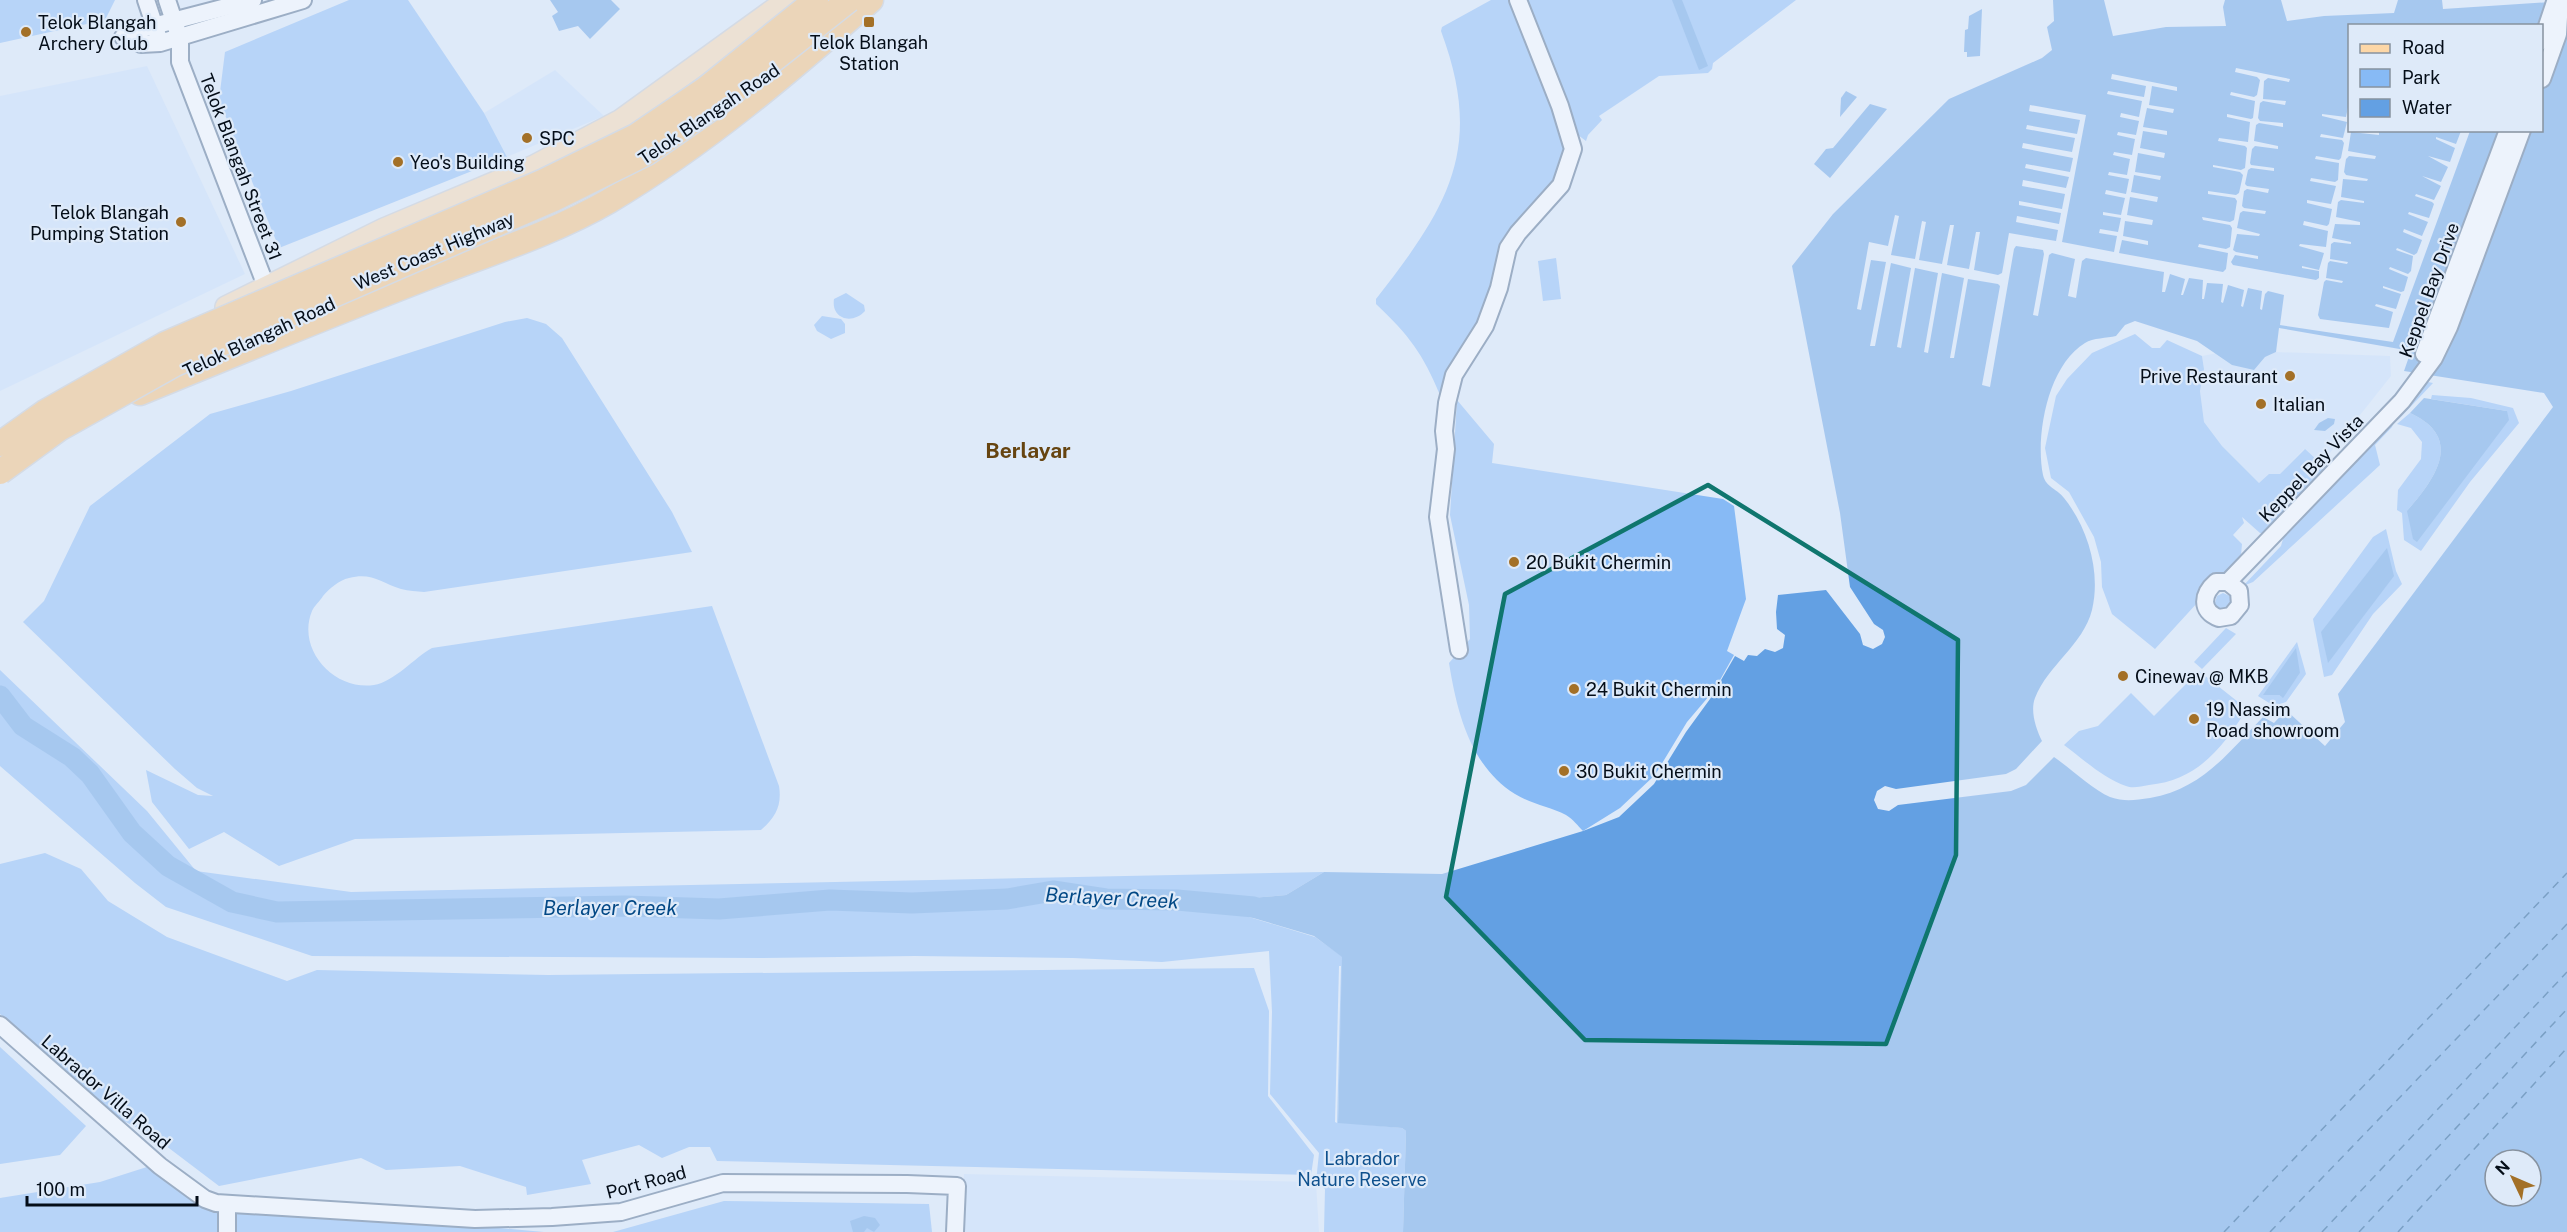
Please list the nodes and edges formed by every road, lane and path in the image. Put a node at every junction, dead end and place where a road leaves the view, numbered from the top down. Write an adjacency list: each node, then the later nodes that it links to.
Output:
1 (146, 0): 13 (street)
2 (167, 0): 12 (street, Telok Blangah Street 31)
3 (253, 0): 12 (street)
4 (303, 0): 15 (street)
5 (787, 0): 21 (main road)
6 (816, 0): 26 (highway, West Coast Highway, bridge)
7 (849, 0): 27 (highway, West Coast Highway, bridge)
8 (862, 0): 22 (main road, Telok Blangah Road)
9 (871, 0): 25 (highway)
10 (1518, 0): 30 (street)
11 (2558, 0): 14 (street); 18 (street)
12 (175, 20): 13 (street); 15 (street, Telok Blangah Street 31)
13 (155, 26): 16 (street); 16 (street)
14 (2543, 36)
15 (180, 39): 16 (street); 17 (street, Telok Blangah Street 31)
16 (160, 43): 17 (street, Telok Blangah Street 31)
17 (180, 62): 23 (street, Telok Blangah Street 31)
18 (2543, 74)
19 (2507, 132): 24 (street, Keppel Bay Drive)
20 (2521, 132): 24 (street, Keppel Bay Drive)
21 (470, 194): 22 (main road); 23 (main road)
22 (491, 231): 25 (main road, Telok Blangah Road)
23 (266, 286): 26 (main road)
24 (2419, 378): 29 (street, Keppel Bay Vista)
25 (137, 394): 27 (main road, Telok Blangah Road)
26 (1, 435): 27 (main road)
27 (9, 471): 28 (main road, Telok Blangah Road)
28 (0, 486)
29 (2228, 582)
30 (1459, 650)
31 (0, 1025): 32 (street, Labrador Villa Road)
32 (227, 1204): 33 (street); 34 (street, Port Road)
33 (227, 1232)
34 (955, 1232)

